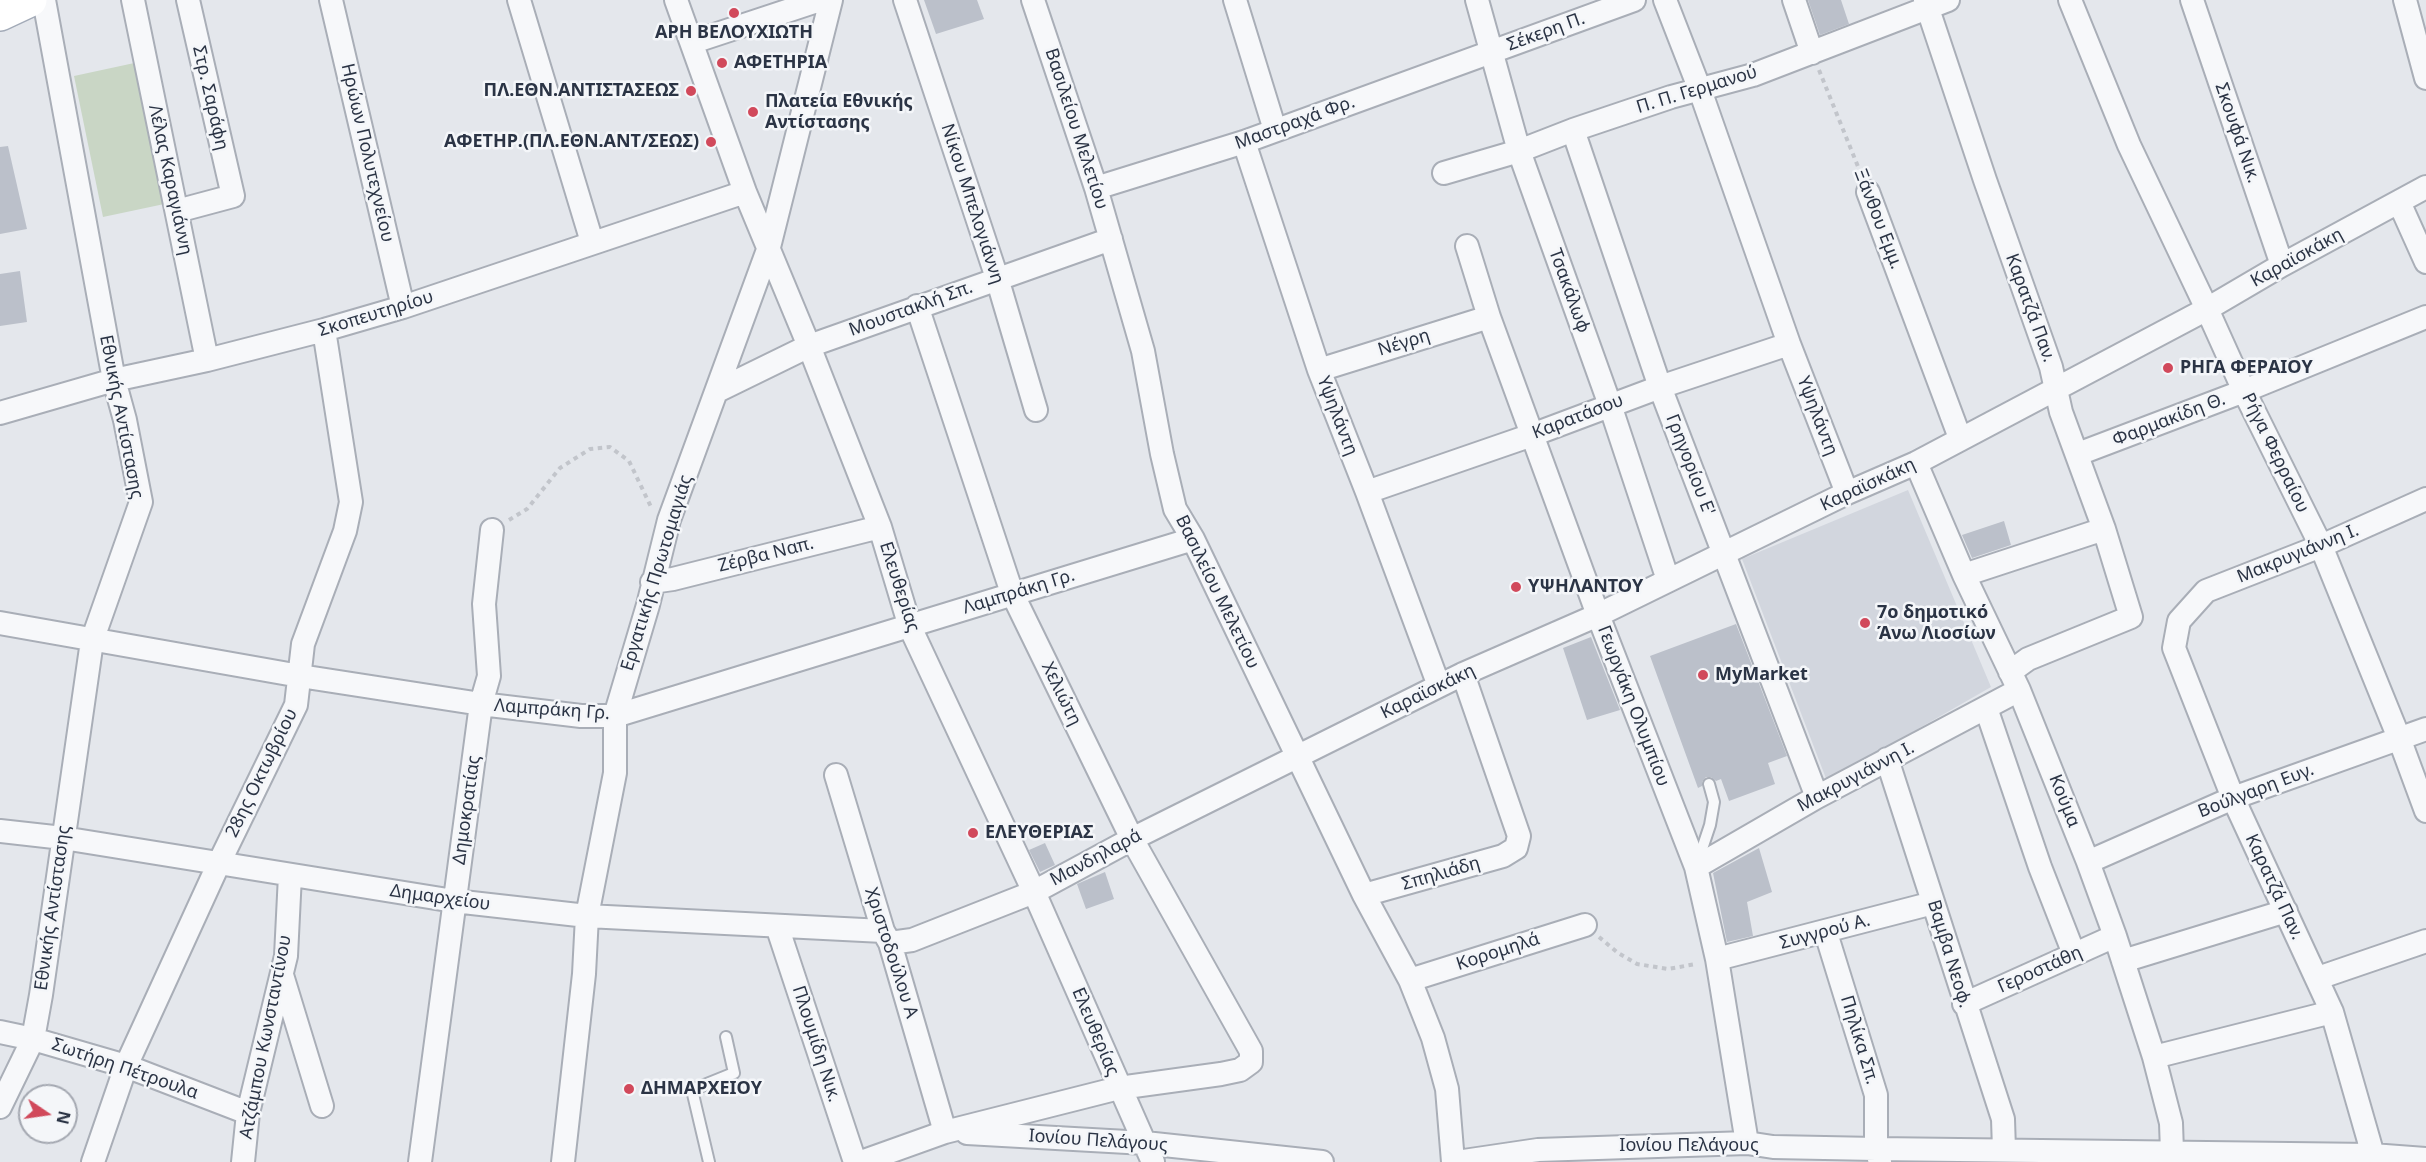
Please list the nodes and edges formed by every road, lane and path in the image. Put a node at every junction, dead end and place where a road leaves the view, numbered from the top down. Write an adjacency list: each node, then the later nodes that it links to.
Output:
1 (30, 0): 21 (main road)
2 (44, 0): 55 (street, Εθνικής Αντίστασης)
3 (134, 0): 37 (street, Λέλας Καραγιάννη)
4 (188, 0): 37 (street, Στρ. Σαράφη)
5 (331, 0): 46 (street, Ηρώων Πολυτεχνείου)
6 (519, 0): 39 (street)
7 (676, 0): 22 (street, Ελευθερίας)
8 (820, 0): 22 (street)
9 (831, 0): 41 (street, Εργατικής Πρωτομαγιάς)
10 (905, 0): 44 (street, Νίκου Μπελογιάννη)
11 (1033, 0): 33 (street, Βασιλείου Μελετίου)
12 (1235, 0): 27 (street)
13 (1477, 0): 23 (street, Τσακάλωφ)
14 (1634, 0): 23 (street, Σέκερη Π.)
15 (1665, 0): 26 (street, Υψηλάντη)
16 (1794, 0): 24 (street)
17 (2070, 0): 47 (street, Ρήγα Φερραίου)
18 (2192, 0): 43 (street, Σκουφά Νικ.)
19 (1933, 3): 24 (street, Π. Π. Γερμανού); 57 (street, Καρατζά Παν.)
20 (2413, 8): 25 (street)
21 (0, 14)
22 (693, 42): 34 (street, Ελευθερίας)
23 (1492, 52): 27 (street, Μαστραχά Φρ.); 30 (street, Τσακάλωφ)
24 (1812, 53): 26 (street, Π. Π. Γερμανού); 35 (path, Ξάνθου Εμμ.)
25 (2426, 78)
26 (1700, 90): 28 (street, Π. Π. Γερμανού); 51 (street, Υψηλάντη)
27 (1275, 130): 29 (street, Μαστραχά Φρ.)
28 (1573, 130): 30 (street, Π. Π. Γερμανού); 56 (street, Γρηγορίου Ε')
29 (1244, 142): 33 (street, Μαστραχά Φρ.); 54 (street, Υψηλάντη)
30 (1519, 151): 31 (street, Π. Π. Γερμανού); 60 (street, Τσακάλωφ)
31 (1444, 173)
32 (2426, 187): 36 (street, Καραϊσκάκη)
33 (1096, 188): 38 (street, Βασιλείου Μελετίου)
34 (745, 192): 39 (street, Σκοπευτηρίου); 41 (street, Ελευθερίας)
35 (1868, 192): 64 (street, Ξάνθου Εμμ.)
36 (2399, 202): 42 (street); 43 (street, Καραϊσκάκη)
37 (177, 211): 53 (street, Λέλας Καραγιάννη)
38 (1111, 239): 44 (street, Μουστακλή Σπ.); 74 (street, Βασιλείου Μελετίου)
39 (592, 242): 46 (street, Σκοπευτηρίου)
40 (1467, 246): 48 (street, Γεωργάκη Ολυμπίου)
41 (769, 247): 52 (street, Ελευθερίας); 58 (street, Εργατικής Πρωτομαγιάς)
42 (2426, 262)
43 (2282, 265): 47 (street, Καραϊσκάκη)
44 (997, 278): 45 (street, Μουστακλή Σπ.); 61 (street, Νίκου Μπελογιάννη)
45 (917, 306): 52 (street, Μουστακλή Σπ.); 80 (street, Χελιώτη)
46 (404, 307): 50 (street, Σκοπευτηρίου)
47 (2207, 309): 57 (street, Καραϊσκάκη); 59 (street, Ρήγα Φερραίου)
48 (1489, 317): 54 (street, Νέγρη); 63 (street, Γεωργάκη Ολυμπίου)
49 (2426, 317): 59 (street, Φαρμακίδη Θ.)
50 (324, 330): 53 (street, Σκοπευτηρίου); 88 (street, 28ης Οκτωβρίου)
51 (1789, 344): 56 (street, Καρατάσου); 68 (street, Υψηλάντη)
52 (809, 346): 58 (street, Μουστακλή Σπ.); 71 (street, Ελευθερίας)
53 (207, 360): 55 (street, Σκοπευτηρίου)
54 (1319, 370): 67 (street, Υψηλάντη)
55 (114, 380): 62 (street, Σκοπευτηρίου); 86 (street, Εθνικής Αντίστασης)
56 (1660, 387): 60 (street, Καρατάσου); 76 (street, Γρηγορίου Ε')
57 (2056, 389): 64 (street, Καραϊσκάκη); 65 (street, Καρατζά Παν.)
58 (717, 391): 70 (street, Εργατικής Πρωτομαγιάς)
59 (2244, 392): 65 (street, Φαρμακίδη Θ.); 75 (street, Ρήγα Φερραίου)
60 (1610, 405): 63 (street, Καρατάσου); 78 (street, Τσακάλωφ)
61 (1036, 410)
62 (0, 413)
63 (1532, 435): 67 (street, Καρατάσου); 81 (street, Γεωργάκη Ολυμπίου)
64 (1960, 438): 66 (street, Καραϊσκάκη)
65 (2078, 454): 72 (street, Καρατζά Παν.)
66 (1917, 463): 68 (street, Καραϊσκάκη); 77 (street, Κούμα)
67 (1367, 492): 90 (street, Υψηλάντη)
68 (1847, 493): 76 (street, Καραϊσκάκη)
69 (2426, 499): 75 (street, Μακρυγιάννη Ι.)
70 (669, 520): 73 (path); 79 (street, Εργατικής Πρωτομαγιάς)
71 (880, 527): 79 (street, Ζέρβα Ναπ.); 85 (street, Ελευθερίας)
72 (2104, 529): 77 (street); 82 (street, Καρατζά Παν.)
73 (492, 530): 91 (street, Δημοκρατίας)
74 (1193, 539): 80 (street, Λαμπράκη Γρ.); 96 (street, Βασιλείου Μελετίου)
75 (2321, 546): 83 (street, Μακρυγιάννη Ι.); 95 (street, Ρήγα Φερραίου)
76 (1724, 554): 78 (street, Καραϊσκάκη); 100 (street, Γρηγορίου Ε')
77 (1964, 575): 89 (street, Κούμα)
78 (1668, 580): 81 (street, Καραϊσκάκη)
79 (652, 582): 93 (street, Εργατικής Πρωτομαγιάς)
80 (1012, 593): 85 (street, Λαμπράκη Γρ.); 105 (street, Χελιώτη)
81 (1598, 615): 87 (street, Καραϊσκάκη); 108 (street, Γεωργάκη Ολυμπίου)
82 (2131, 617): 89 (street, Μακρυγιάννη Ι.)
83 (2179, 621): 101 (street, Καρατζά Παν.)
84 (0, 623): 86 (street, Λαμπράκη Γρ.)
85 (910, 627): 93 (street, Λαμπράκη Γρ.); 110 (street, Ελευθερίας)
86 (92, 641): 88 (street, Λαμπράκη Γρ.); 104 (street, Εθνικής Αντίστασης)
87 (1463, 674): 90 (street, Καραϊσκάκη); 111 (street, Σπηλιάδη)
88 (300, 676): 91 (street, Λαμπράκη Γρ.); 107 (street, 28ης Οκτωβρίου)
89 (2015, 681): 92 (street, Μακρυγιάννη Ι.); 106 (street, Κούμα)
90 (1439, 686): 96 (street, Καραϊσκάκη)
91 (481, 704): 93 (street, Λαμπράκη Γρ.); 112 (street, Δημοκρατίας)
92 (1986, 708): 97 (street, Μακρυγιάννη Ι.); 122 (street)
93 (615, 716): 115 (street, Εργατικής Πρωτομαγιάς)
94 (2426, 729): 95 (street, Βούλγαρη Ευγ.)
95 (2399, 738): 101 (street, Βούλγαρη Ευγ.); 102 (street, Ρήγα Φερραίου)
96 (1296, 757): 105 (street, Μανδηλαρά); 111 (street, Βασιλείου Μελετίου)
97 (1887, 759): 100 (street, Μακρυγιάννη Ι.); 113 (street, Βαμβα Νεοφ.)
98 (836, 775): 120 (street, Χριστοδούλου Α)
99 (1709, 784): 108 (lane)
100 (1817, 797): 108 (street, Μακρυγιάννη Ι.)
101 (2233, 798): 106 (street, Βούλγαρη Ευγ.); 114 (street, Καρατζά Παν.)
102 (2426, 811)
103 (0, 831): 104 (street, Δημαρχείου)
104 (63, 838): 107 (street, Δημαρχείου); 132 (street, Εθνικής Αντίστασης)
105 (1132, 839): 110 (street, Μανδηλαρά); 135 (street, Χελιώτη)
106 (2088, 862): 119 (street, Κούμα)
107 (219, 863): 109 (street, Δημαρχείου); 134 (street, 28ης Οκτωβρίου)
108 (1696, 867): 123 (street, Γεωργάκη Ολυμπίου)
109 (290, 875): 112 (street, Δημαρχείου); 125 (street, Ατζάμπου Κωνσταντίνου)
110 (1034, 892): 120 (street, Μανδηλαρά); 135 (street, Ελευθερίας)
111 (1364, 895): 127 (street, Βασιλείου Μελετίου)
112 (454, 901): 115 (street, Δημαρχείου); 153 (street, Δημοκρατίας)
113 (1933, 903): 118 (street, Συγγρού Α.); 128 (street, Βαμβα Νεοφ.)
114 (2286, 911): 124 (street); 126 (street, Καρατζά Παν.)
115 (586, 916): 117 (street, Δημαρχείου); 154 (street, Εργατικής Πρωτομαγιάς)
116 (1585, 925): 123 (path); 127 (street, Κορομηλά)
117 (777, 927): 120 (street, Δημαρχείου); 156 (street, Πλουμίδη Νικ.)
118 (1826, 933): 123 (street, Συγγρού Α.); 146 (street, Πηλίκα Σπ.)
119 (2115, 936): 122 (street, Γεροστάθη); 124 (street, Κούμα)
120 (886, 937): 139 (street, Χριστοδούλου Α)
121 (2426, 941): 126 (street)
122 (2074, 954): 128 (street, Γεροστάθη)
123 (1717, 959): 140 (street, Γεωργάκη Ολυμπίου)
124 (2123, 961): 133 (street, Κούμα)
125 (281, 974): 136 (street); 138 (street, Ατζάμπου Κωνσταντίνου)
126 (2318, 978): 129 (street, Καρατζά Παν.)
127 (1410, 980): 159 (street, Βασιλείου Μελετίου)
128 (1964, 1004): 141 (street, Βαμβα Νεοφ.)
129 (2332, 1012): 133 (street); 149 (street, Καρατζά Παν.)
130 (0, 1032): 132 (street, Σωτήρη Πέτρουλα)
131 (726, 1037): 155 (lane)
132 (33, 1039): 134 (street, Σωτήρη Πέτρουλα); 137 (street, Εθνικής Αντίστασης)
133 (2154, 1057): 145 (street, Κούμα)
134 (126, 1066): 138 (street, Σωτήρη Πέτρουλα); 151 (street, 28ης Οκτωβρίου)
135 (1119, 1088): 139 (street); 142 (street, Ελευθερίας)
136 (322, 1106)
137 (0, 1107)
138 (248, 1113): 152 (street, Ατζάμπου Κωνσταντίνου)
139 (945, 1132): 142 (street, Ιονίου Πελάγους); 157 (street)
140 (1747, 1143): 143 (street, Ιονίου Πελάγους); 144 (street, Ιονίου Πελάγους)
141 (2004, 1150): 146 (street, Ιονίου Πελάγους); 147 (street, Ιονίου Πελάγους)
142 (1149, 1152): 158 (street, Ιονίου Πελάγους)
143 (1609, 1154): 159 (street, Ιονίου Πελάγους)
144 (1773, 1154): 146 (street, Ιονίου Πελάγους)
145 (2161, 1155): 147 (street, Ιονίου Πελάγους); 148 (street, Ιονίου Πελάγους)
146 (1878, 1156)
147 (2050, 1156)
148 (2248, 1158): 149 (street, Ιονίου Πελάγους)
149 (2373, 1158): 150 (street, Ιονίου Πελάγους)
150 (2426, 1159)
151 (93, 1162)
152 (243, 1162)
153 (420, 1162)
154 (562, 1162)
155 (709, 1162)
156 (855, 1162)
157 (861, 1162)
158 (1322, 1162)
159 (1455, 1162)

